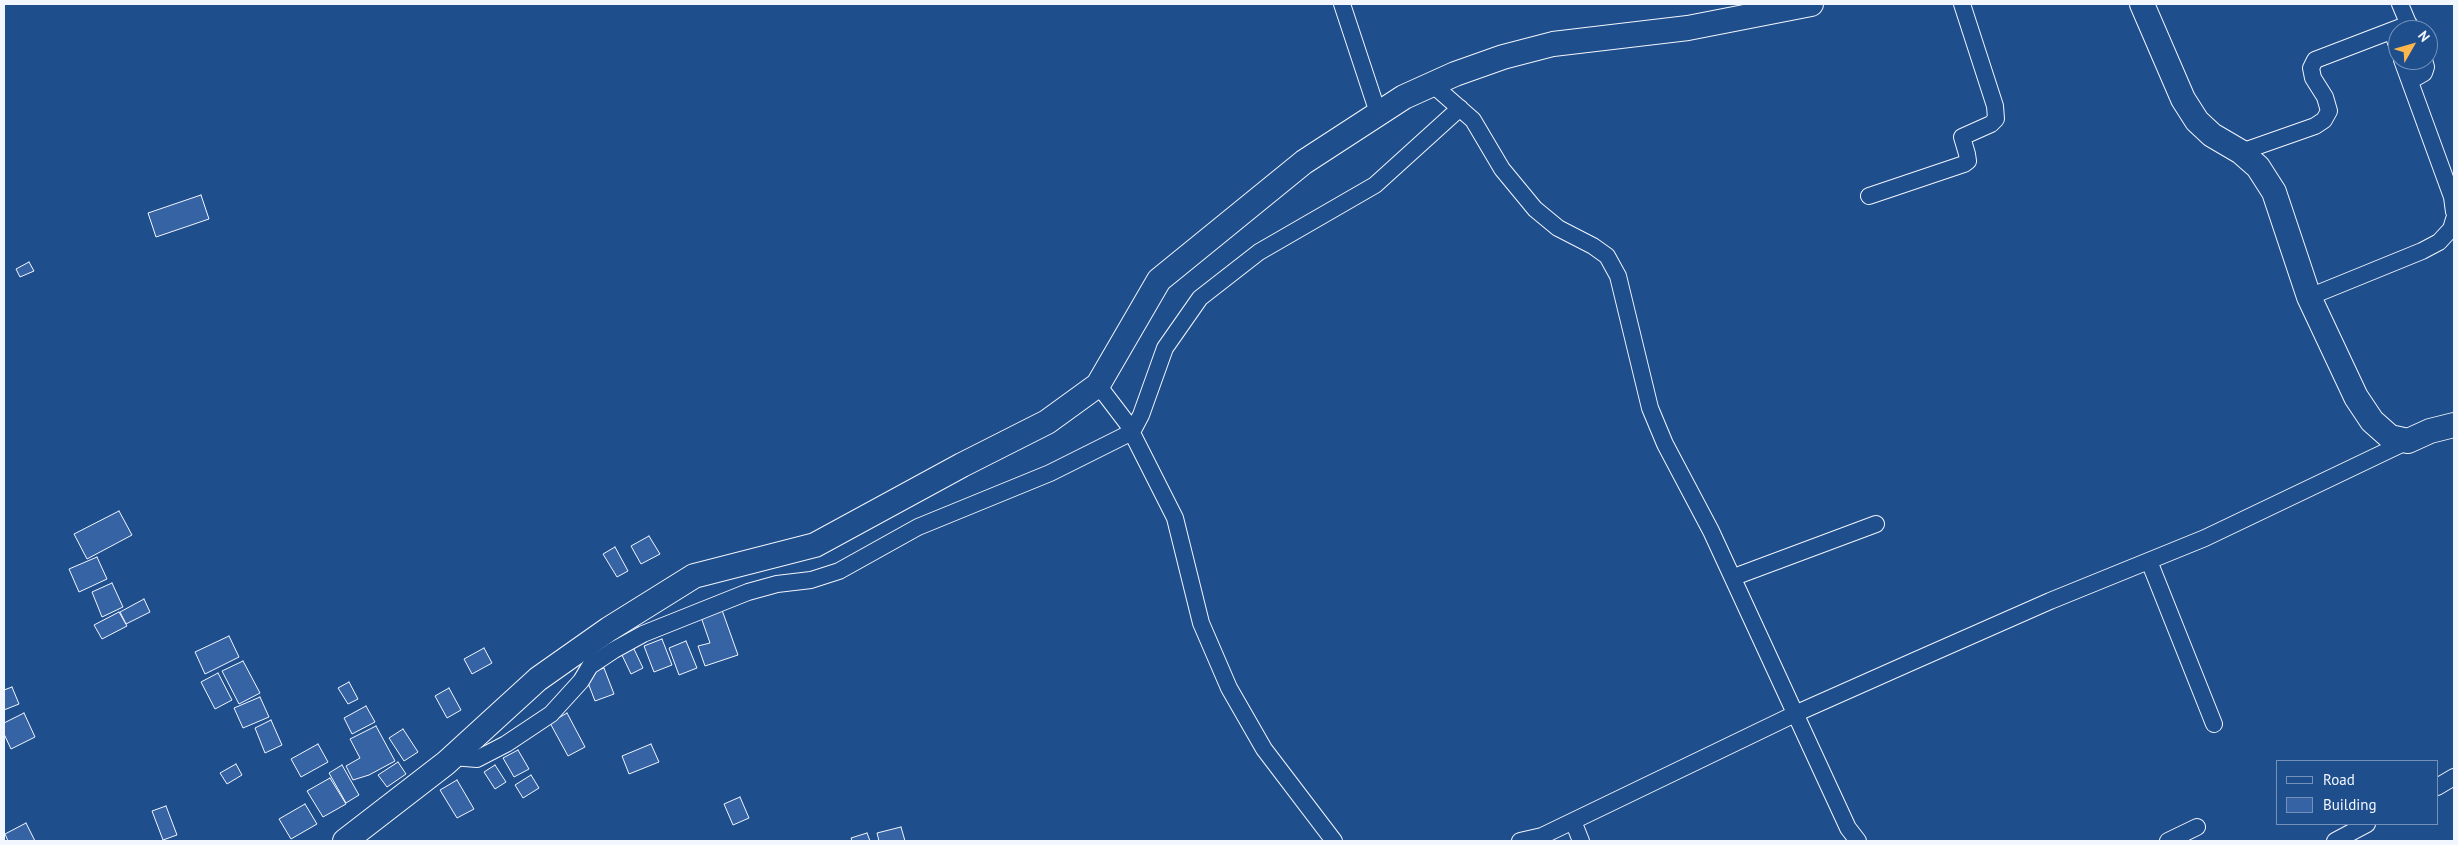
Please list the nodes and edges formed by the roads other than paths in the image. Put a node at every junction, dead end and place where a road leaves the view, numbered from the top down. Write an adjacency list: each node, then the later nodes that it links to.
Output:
1 (1342, 4): 13 (street)
2 (1811, 4): 11 (street)
3 (1962, 4): 15 (street)
4 (2142, 4): 14 (street)
5 (2400, 4): 6 (street)
6 (2407, 20)
7 (2388, 32): 14 (street)
8 (2406, 70): 10 (street)
9 (2425, 70): 10 (street)
10 (2410, 81): 16 (street)
11 (1432, 84): 12 (street); 13 (street)
12 (1460, 108): 22 (street); 26 (street)
13 (1378, 113): 20 (street)
14 (2241, 152): 19 (street)
15 (1869, 196)
16 (2454, 212)
17 (2454, 219): 18 (street)
18 (2447, 241): 19 (street)
19 (2309, 297): 23 (street)
20 (1098, 385): 22 (street); 29 (street)
21 (2454, 425): 23 (street)
22 (1132, 432): 29 (street); 36 (street)
23 (2408, 440): 25 (street)
24 (1876, 524): 26 (street)
25 (2149, 561): 27 (street); 28 (street)
26 (1734, 577): 27 (street)
27 (1797, 713): 32 (street); 39 (street)
28 (2214, 724)
29 (452, 757): 35 (street)
30 (2454, 777): 31 (street)
31 (2438, 785)
32 (1573, 821): 37 (street); 38 (street)
33 (2365, 825): 41 (street)
34 (2197, 827): 40 (street)
35 (345, 841)
36 (1334, 841)
37 (1520, 841)
38 (1581, 841)
39 (1858, 841)
40 (2168, 841)
41 (2335, 841)

